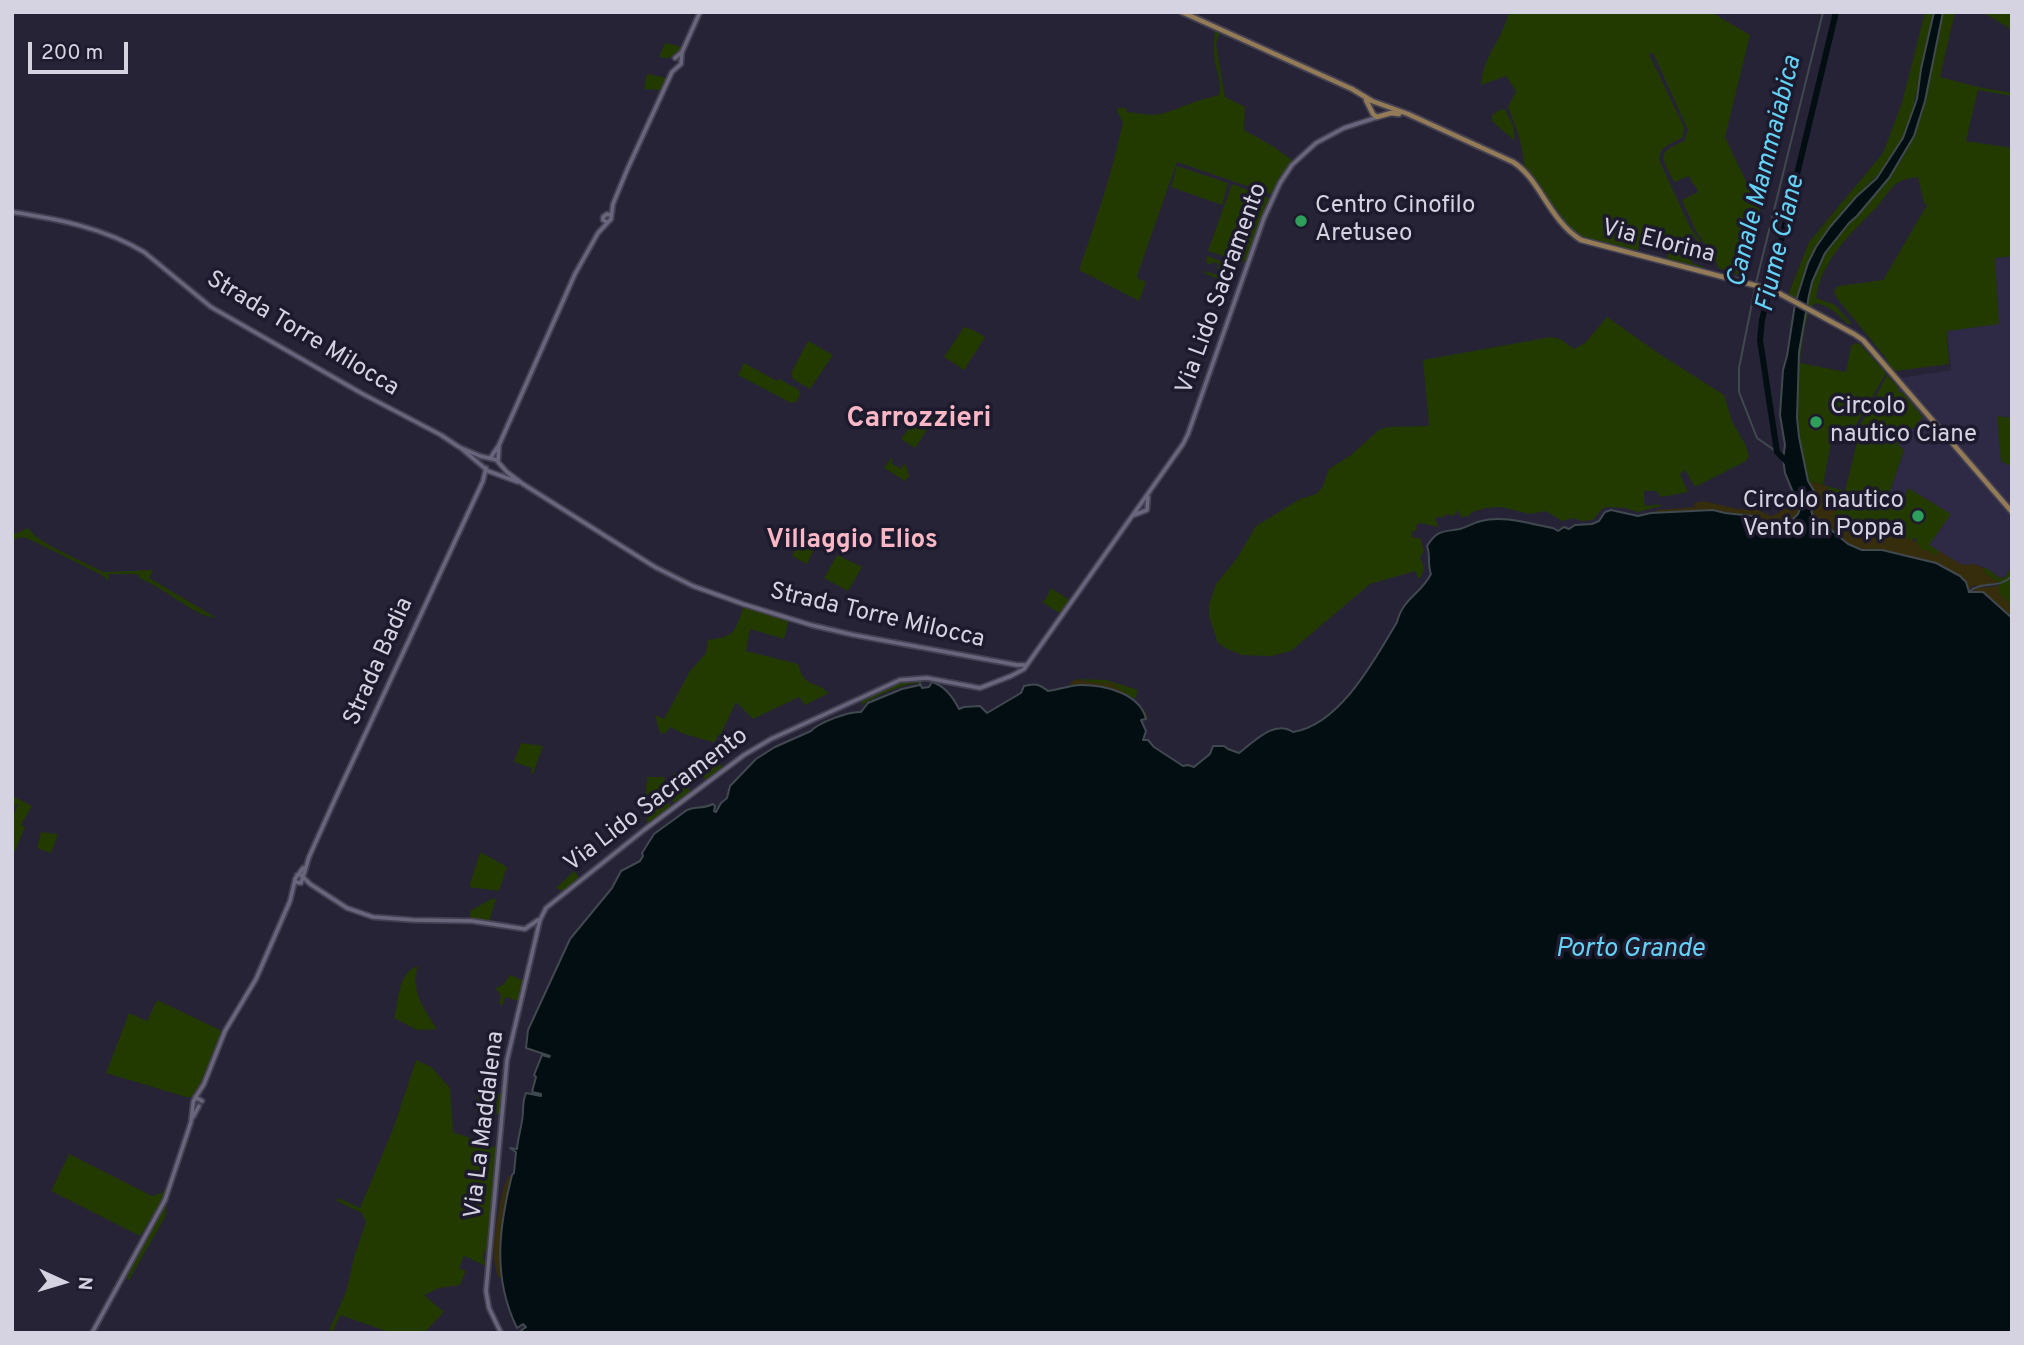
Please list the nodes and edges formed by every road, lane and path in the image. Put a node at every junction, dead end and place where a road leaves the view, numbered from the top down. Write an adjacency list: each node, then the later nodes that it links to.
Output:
1 (700, 12): 3 (street)
2 (1182, 12): 7 (main road)
3 (682, 52): 4 (street); 5 (street)
4 (675, 58): 5 (street); 6 (street)
5 (681, 62): 6 (street)
6 (675, 66): 13 (street)
7 (1362, 94): 8 (main road, Via Elorina); 9 (main road)
8 (1382, 105): 9 (main road); 10 (main road); 11 (main road, Via Elorina)
9 (1372, 110): 10 (main road); 12 (street)
10 (1381, 116): 11 (main road); 12 (street, Via Lido Sacramento)
11 (1417, 118): 31 (main road, Via Elorina)
12 (1357, 125): 27 (street, Via Lido Sacramento)
13 (613, 204): 15 (street); 16 (street)
14 (12, 212): 20 (street, Strada Torre Milocca)
15 (604, 216): 16 (street); 17 (street); 18 (street)
16 (611, 217): 17 (street)
17 (608, 222): 18 (street)
18 (598, 233): 19 (street)
19 (499, 445): 21 (street); 22 (street)
20 (460, 447): 21 (street); 23 (street)
21 (489, 458): 22 (street); 23 (street)
22 (498, 462): 24 (street); 26 (street)
23 (485, 468): 24 (street); 25 (street)
24 (492, 472): 25 (street); 26 (street)
25 (483, 481): 39 (street, Strada Badia)
26 (523, 484): 33 (street, Strada Torre Milocca)
27 (1149, 493): 28 (street, Via Lido Sacramento); 29 (street)
28 (1140, 506): 29 (street); 30 (street); 32 (street, Via Lido Sacramento)
29 (1147, 508): 30 (street)
30 (1143, 512): 32 (street)
31 (2012, 513)
32 (1132, 517): 34 (street, Via Lido Sacramento)
33 (1002, 662): 35 (street, Strada Torre Milocca); 36 (street)
34 (1028, 664): 35 (street, Strada Torre Milocca); 37 (street, Via Lido Sacramento)
35 (1017, 665): 37 (street)
36 (1009, 666): 37 (street); 38 (street)
37 (1020, 671): 38 (street, Via Lido Sacramento)
38 (1011, 676): 43 (street, Via Lido Sacramento)
39 (309, 857): 40 (street); 41 (street)
40 (296, 878): 41 (street); 41 (street); 42 (street)
41 (302, 880): 42 (street); 43 (street)
42 (290, 901): 44 (street)
43 (540, 920): 51 (street, Via La Maddalena)
44 (204, 1084): 45 (street); 46 (street)
45 (195, 1098): 46 (street); 47 (street)
46 (201, 1100): 48 (street)
47 (193, 1104): 48 (street); 49 (street)
48 (199, 1107): 49 (street)
49 (191, 1122): 50 (street)
50 (92, 1333)
51 (502, 1333)

